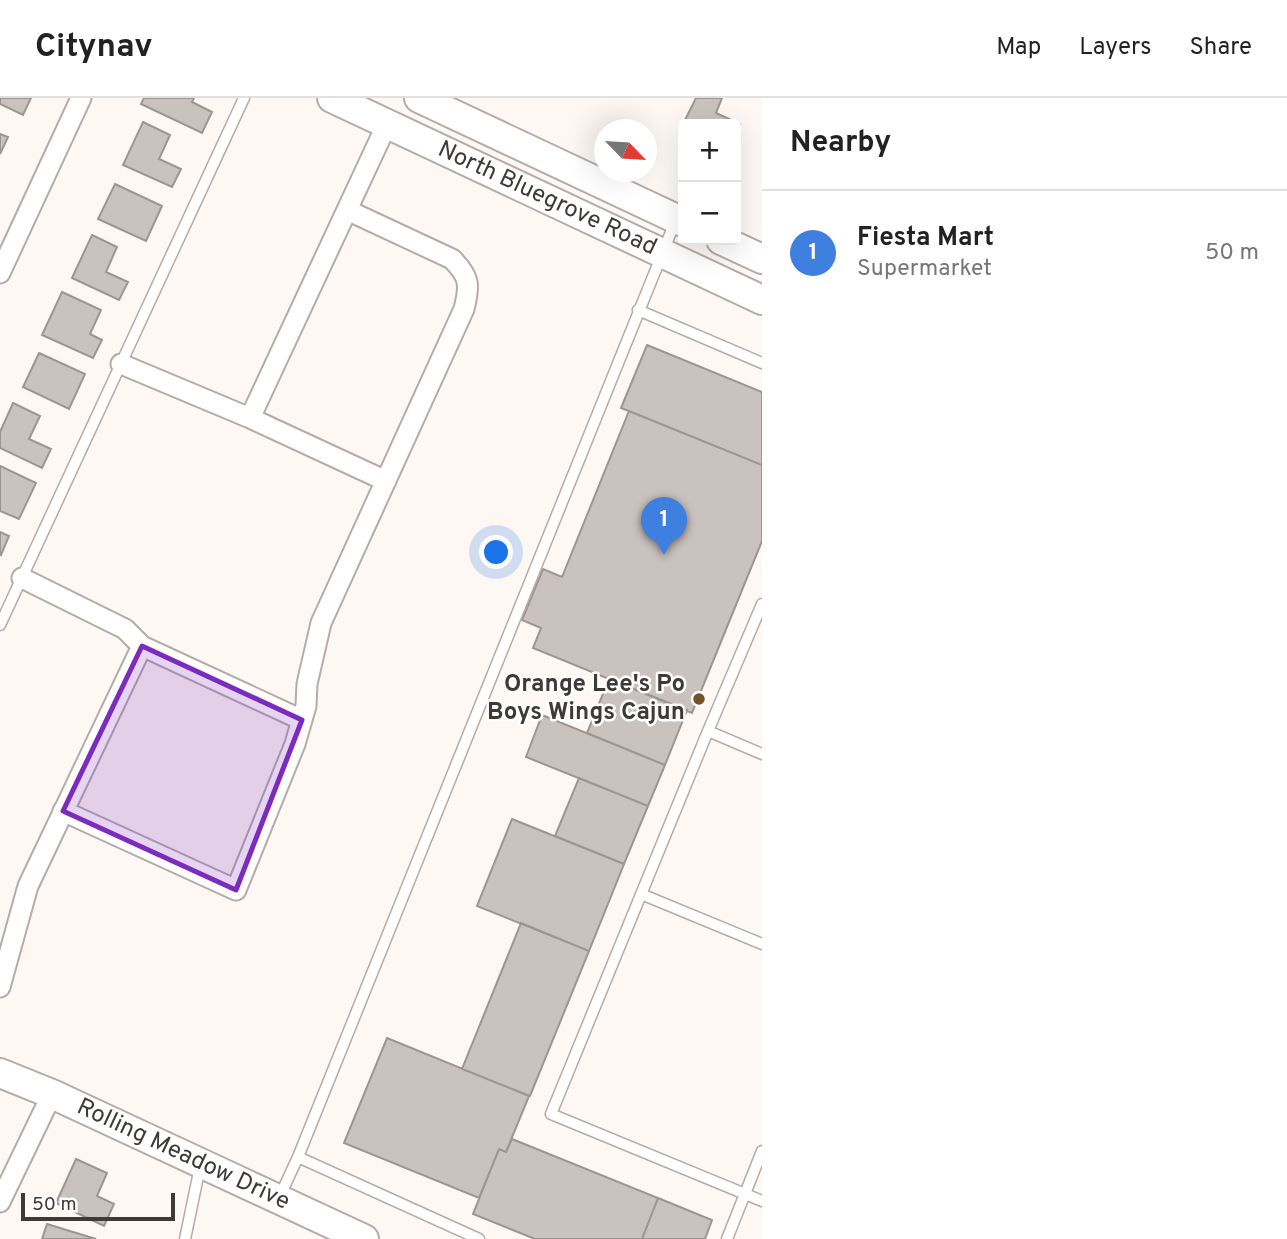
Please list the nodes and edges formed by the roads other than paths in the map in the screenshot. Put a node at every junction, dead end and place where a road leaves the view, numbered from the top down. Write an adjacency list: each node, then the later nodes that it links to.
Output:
1 (81, 98): 12 (street)
2 (244, 98): 16 (lane)
3 (331, 98): 5 (main road, North Bluegrove Road)
4 (419, 98): 7 (main road, North Bluegrove Road)
5 (387, 124): 6 (street); 10 (main road, North Bluegrove Road)
6 (347, 210): 17 (street); 18 (street)
7 (678, 219)
8 (678, 224): 10 (lane)
9 (732, 245): 11 (main road)
10 (662, 253): 13 (main road, North Bluegrove Road); 14 (lane)
11 (762, 259)
12 (0, 273)
13 (762, 300)
14 (638, 310): 15 (lane); 33 (lane)
15 (762, 363)
16 (121, 364): 17 (street); 19 (lane)
17 (250, 418): 18 (street)
18 (386, 481): 23 (street)
19 (22, 578): 21 (lane); 22 (street)
20 (762, 604): 24 (lane)
21 (0, 625)
22 (142, 646): 23 (street); 26 (street)
23 (302, 720): 26 (street)
24 (708, 731): 25 (lane); 27 (lane)
25 (762, 754)
26 (63, 811): 29 (street)
27 (641, 894): 28 (lane); 35 (lane)
28 (762, 944)
29 (0, 987)
30 (0, 1073): 31 (main road, Rolling Meadow Drive)
31 (52, 1094): 34 (main road, Rolling Meadow Drive); 38 (street)
32 (762, 1151): 35 (lane)
33 (298, 1157): 36 (lane); 41 (lane)
34 (201, 1163): 36 (main road, Rolling Meadow Drive); 39 (lane)
35 (745, 1194): 37 (lane); 42 (lane)
36 (278, 1199): 40 (main road, Rolling Meadow Drive)
37 (762, 1201)
38 (0, 1202)
39 (185, 1239)
40 (364, 1239)
41 (478, 1239)
42 (727, 1239)

